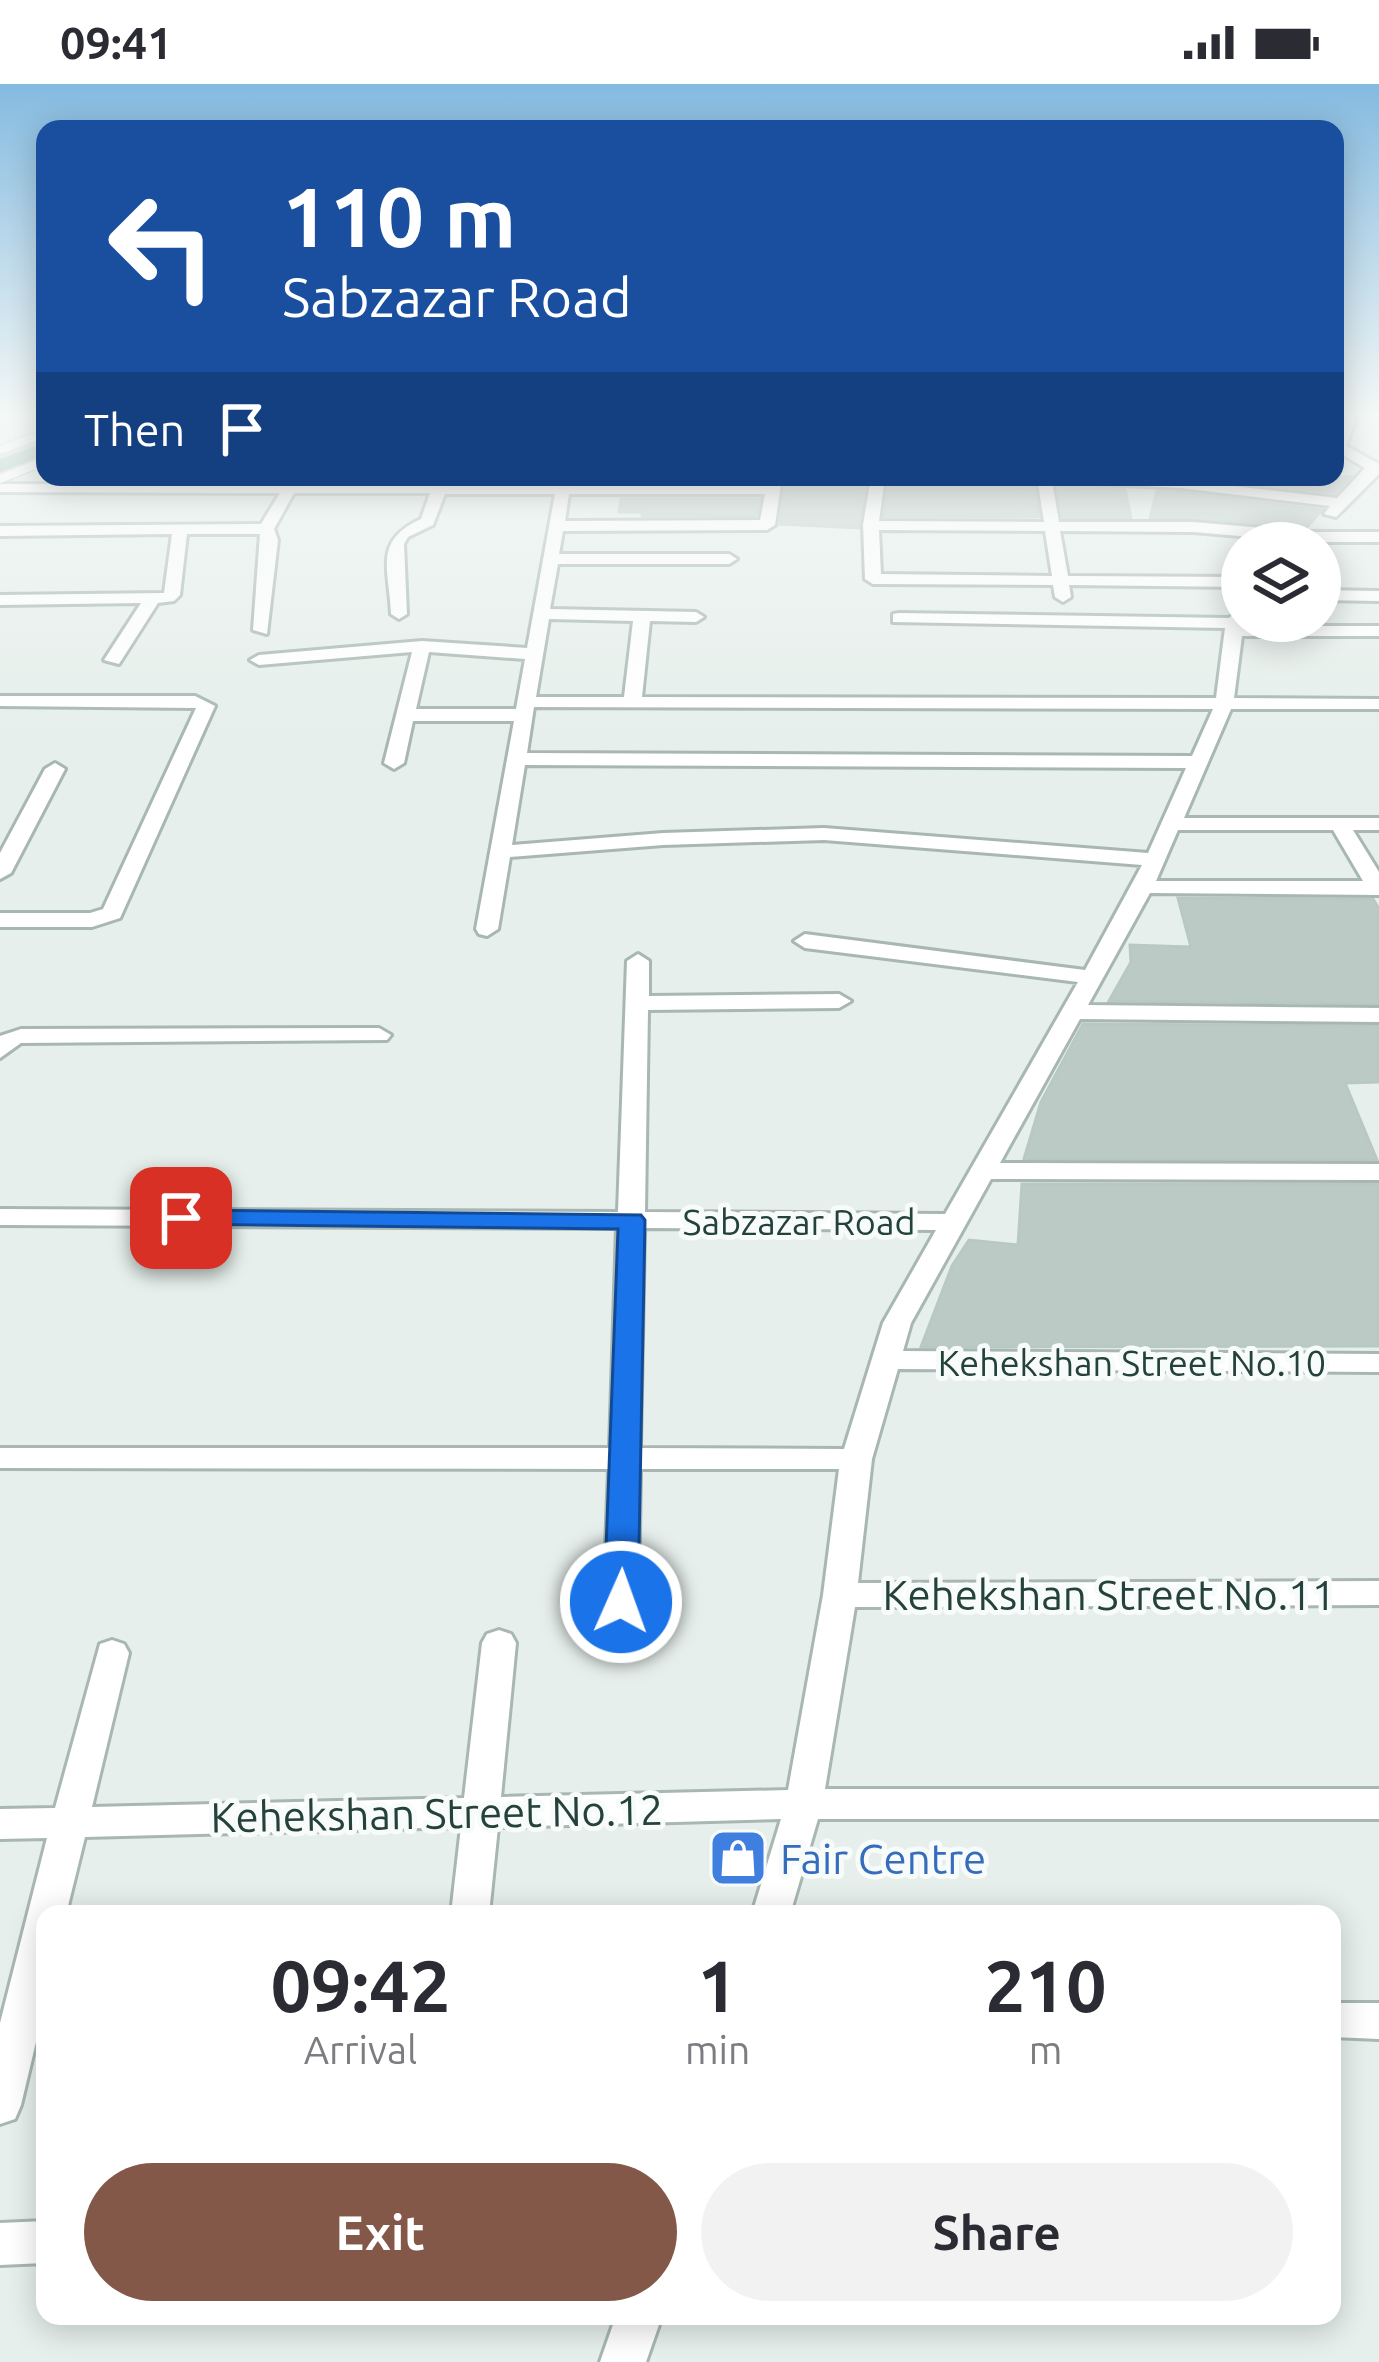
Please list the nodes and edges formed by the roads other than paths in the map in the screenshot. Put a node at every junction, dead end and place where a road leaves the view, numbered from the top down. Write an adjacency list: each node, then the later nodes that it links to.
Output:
1 (271, 520): 10 (street)
2 (429, 520): 24 (street)
3 (556, 520): 8 (street)
4 (768, 520): 8 (street)
5 (873, 520): 7 (street)
6 (1052, 520): 9 (street)
7 (872, 525): 9 (street); 18 (street)
8 (555, 526): 16 (street)
9 (1052, 526): 11 (street); 18 (street)
10 (266, 529): 13 (street); 32 (street)
11 (1221, 529)
12 (0, 531): 13 (street)
13 (181, 531): 22 (street)
14 (1379, 537): 15 (street)
15 (1341, 539)
16 (550, 559): 17 (street); 25 (street)
17 (729, 559)
18 (1059, 582): 19 (street); 29 (street)
19 (1221, 582)
20 (1341, 595): 21 (street)
21 (1379, 596)
22 (152, 598): 23 (street); 37 (street)
23 (0, 600)
24 (399, 614)
25 (540, 614): 26 (street); 36 (street)
26 (642, 616): 27 (street); 40 (street)
27 (696, 617)
28 (899, 618): 29 (street)
29 (1070, 620): 30 (street)
30 (1221, 622)
31 (1341, 629): 33 (street)
32 (261, 630)
33 (1379, 631)
34 (1234, 642): 41 (street)
35 (422, 646): 36 (street); 38 (street); 44 (street)
36 (533, 655): 43 (street)
37 (113, 660)
38 (259, 660)
39 (0, 701): 57 (street)
40 (632, 702): 41 (street); 43 (street)
41 (1224, 704): 42 (street); 46 (street)
42 (1379, 704)
43 (524, 708): 44 (street); 45 (street)
44 (406, 715): 47 (street)
45 (515, 759): 46 (street); 52 (street)
46 (1199, 762): 49 (street)
47 (394, 763)
48 (55, 769): 54 (street)
49 (1172, 824): 50 (street); 53 (street)
50 (1339, 824): 51 (street); 56 (street)
51 (1379, 824)
52 (500, 852): 53 (street); 58 (street)
53 (1155, 860): 55 (street)
54 (0, 873)
55 (1143, 887): 56 (street); 61 (street)
56 (1378, 888)
57 (0, 920)
58 (487, 929)
59 (805, 941): 61 (street)
60 (638, 961): 63 (street)
61 (1090, 977): 64 (street)
62 (838, 1000): 63 (street)
63 (638, 1003): 71 (street)
64 (1070, 1012): 65 (street); 68 (street)
65 (1379, 1015)
66 (379, 1035): 67 (street)
67 (0, 1051)
68 (981, 1172): 69 (street); 72 (street)
69 (1379, 1172)
70 (0, 1217): 71 (street, Sabzazar Road)
71 (632, 1220): 72 (street, Sabzazar Road); 76 (street)
72 (950, 1222): 73 (street)
73 (884, 1360): 74 (street, Kehekshan Street No.10); 77 (street)
74 (1379, 1364)
75 (0, 1458): 76 (street)
76 (626, 1458): 77 (street); 80 (street)
77 (856, 1459): 79 (street)
78 (1379, 1593): 79 (street, Kehekshan Street No.11)
79 (840, 1595): 83 (street)
80 (621, 1602)
81 (499, 1643): 85 (street)
82 (112, 1653): 86 (street)
83 (804, 1804): 84 (street, Kehekshan Street No.12); 85 (street, Kehekshan Street No.12); 90 (street)
84 (1379, 1804)
85 (481, 1812): 86 (street, Kehekshan Street No.12); 89 (street)
86 (70, 1822): 87 (street, Kehekshan Street No.12); 88 (street)
87 (0, 1824)
88 (49, 1905)
89 (471, 1905)
90 (774, 1905)
91 (36, 1959): 92 (street)
92 (0, 2104)
93 (36, 2242): 94 (street)
94 (0, 2244)
95 (636, 2325): 96 (street)
96 (623, 2362)

